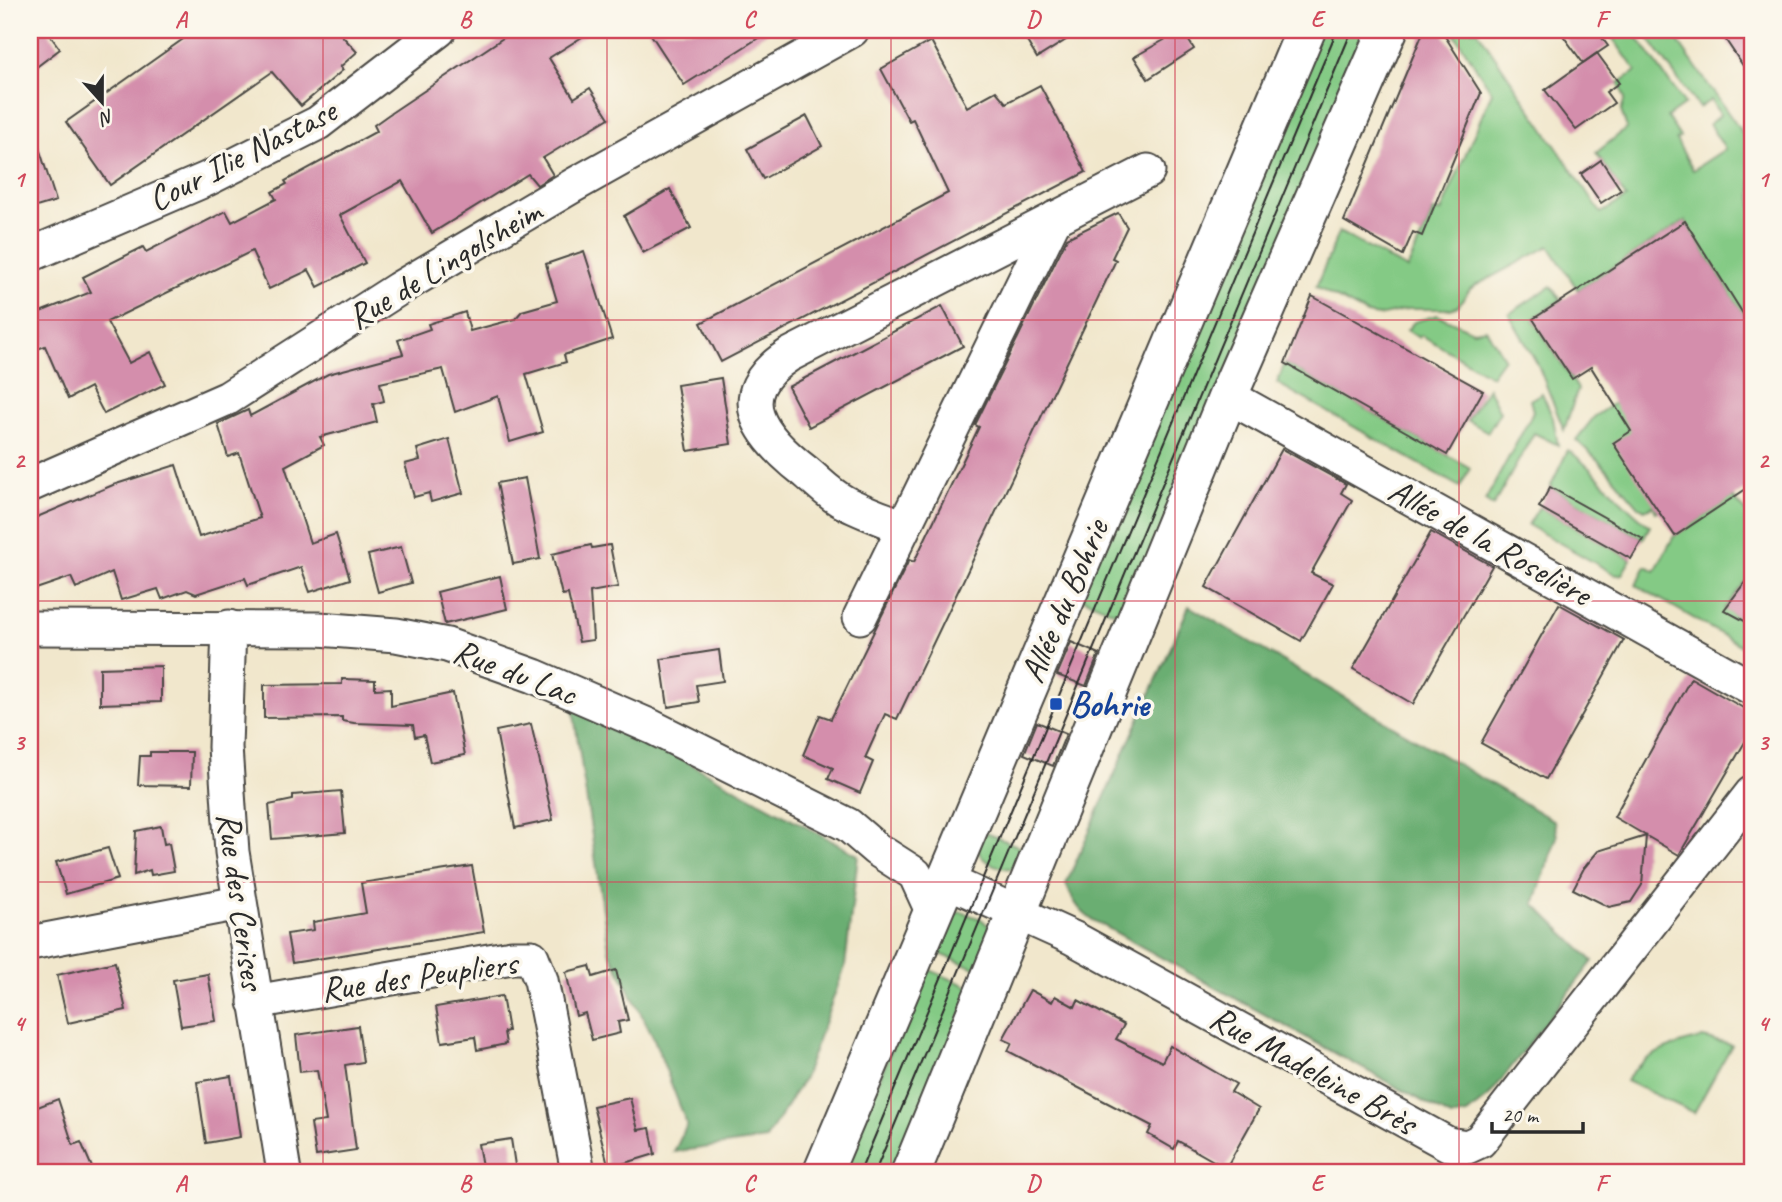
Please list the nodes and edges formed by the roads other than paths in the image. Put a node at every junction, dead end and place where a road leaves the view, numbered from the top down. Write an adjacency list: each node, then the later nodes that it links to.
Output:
1 (439, 30): 7 (street, Cour Ilie Nastase)
2 (852, 30): 9 (street, Rue de Lingolsheim)
3 (1306, 30): 16 (main road, Allée du Bohrie)
4 (1388, 30): 8 (main road, Allée du Bohrie)
5 (1148, 171): 6 (street)
6 (1055, 218): 10 (street); 10 (street)
7 (30, 255)
8 (1228, 396): 14 (street, Allée de la Roselière); 18 (main road, Allée du Bohrie)
9 (30, 485)
10 (904, 527): 11 (street)
11 (860, 617)
12 (229, 627): 13 (street, Rue du Lac); 16 (street, Rue du Lac); 17 (street, Rue des Cerises)
13 (30, 628)
14 (1752, 688)
15 (1752, 793): 18 (street, Rue Madeleine Brès)
16 (939, 895): 18 (street, Rue Madeleine Brès); 23 (main road, Allée du Bohrie)
17 (239, 903): 19 (street); 20 (street, Rue des Cerises)
18 (1018, 911): 24 (main road, Allée du Bohrie)
19 (30, 943)
20 (255, 1002): 21 (street, Rue des Cerises); 22 (street, Rue des Peupliers)
21 (284, 1172)
22 (578, 1172)
23 (823, 1172)
24 (911, 1172)

